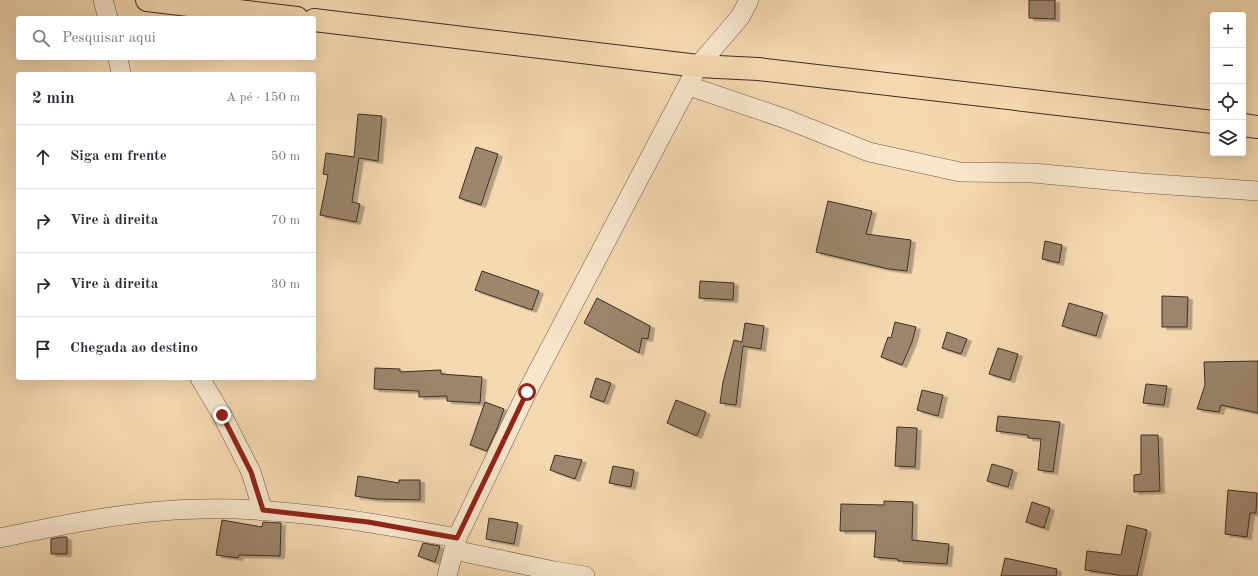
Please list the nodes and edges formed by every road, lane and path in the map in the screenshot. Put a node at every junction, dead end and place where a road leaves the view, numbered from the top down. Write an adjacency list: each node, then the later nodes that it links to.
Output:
1 (103, 0): 4 (street)
2 (147, 0): 5 (main road)
3 (749, 0): 8 (street)
4 (107, 16)
5 (280, 16)
6 (316, 20): 8 (main road)
7 (118, 60): 9 (street)
8 (698, 66): 10 (street); 11 (main road)
9 (121, 72)
10 (689, 86): 14 (street); 18 (street)
11 (1210, 122)
12 (1246, 125): 13 (main road)
13 (1258, 127)
14 (1258, 191)
15 (201, 380): 16 (street)
16 (263, 510): 17 (street); 18 (street)
17 (0, 538)
18 (456, 544): 19 (street); 20 (street)
19 (447, 576)
20 (586, 576)

